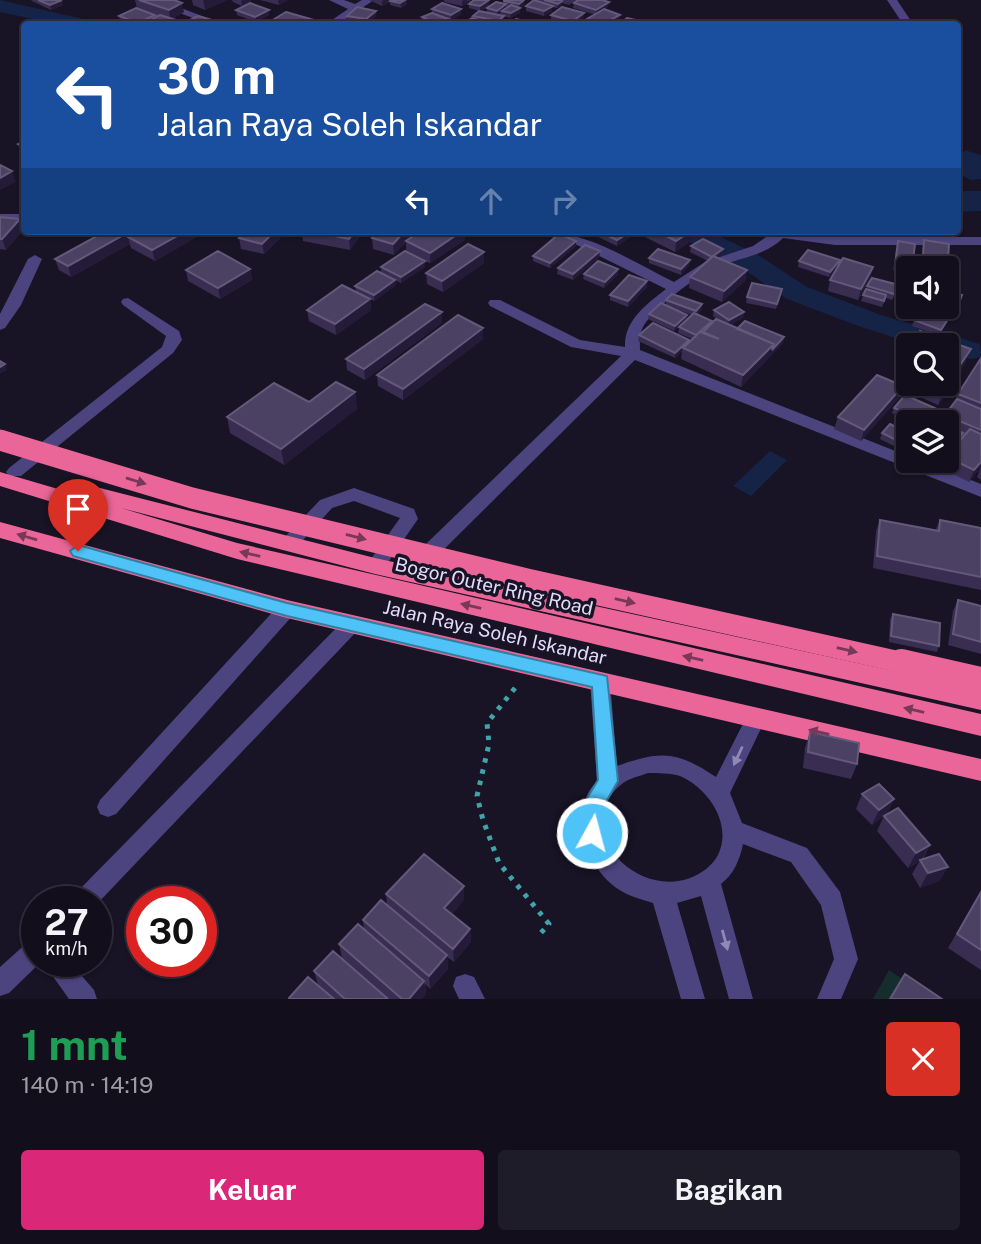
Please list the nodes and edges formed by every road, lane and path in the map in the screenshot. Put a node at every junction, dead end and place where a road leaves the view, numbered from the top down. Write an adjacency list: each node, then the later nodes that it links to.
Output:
1 (150, 0): 6 (street)
2 (334, 0): 5 (street)
3 (369, 0): 5 (street)
4 (892, 0): 8 (street)
5 (356, 8): 7 (street)
6 (210, 21)
7 (336, 21)
8 (906, 21)
9 (0, 218): 10 (street)
10 (21, 218)
11 (559, 235): 16 (street)
12 (778, 235): 16 (street)
13 (800, 235): 14 (street)
14 (981, 241)
15 (35, 259): 19 (street)
16 (675, 288): 20 (street)
17 (128, 302): 22 (street)
18 (495, 303): 20 (street)
19 (0, 325)
20 (633, 353): 23 (street); 27 (street)
21 (0, 440): 30 (highway, Bogor Outer Ring Road, one-way to 30, bridge)
22 (5, 472): 25 (highway, Jalan Raya Soleh Iskandar); 35 (highway, Bogor Outer Ring Road, one-way to 22)
23 (981, 491)
24 (0, 530): 28 (highway, Jalan Raya Soleh Iskandar, one-way to 24)
25 (288, 545): 26 (highway, Jalan Raya Soleh Iskandar); 26 (street)
26 (374, 566): 27 (highway, Jalan Raya Soleh Iskandar)
27 (409, 572): 33 (highway, Jalan Raya Soleh Iskandar)
28 (287, 609): 29 (highway, Jalan Raya Soleh Iskandar); 39 (street)
29 (352, 624): 31 (highway, Jalan Raya Soleh Iskandar); 42 (street)
30 (981, 680)
31 (600, 681): 34 (highway, Jalan Raya Soleh Iskandar); 37 (street)
32 (525, 689): 44 (path)
33 (981, 700)
34 (756, 718): 36 (highway, Jalan Raya Soleh Iskandar, one-way to 34); 38 (street, one-way to 38)
35 (981, 725)
36 (981, 770)
37 (608, 781): 38 (street); 43 (street)
38 (719, 794): 40 (street)
39 (108, 807)
40 (734, 830): 41 (street); 51 (street)
41 (709, 881): 43 (street); 50 (street, one-way to 50)
42 (99, 886)
43 (662, 893): 49 (street)
44 (539, 935)
45 (21, 964): 47 (street)
46 (67, 977): 48 (street)
47 (0, 984)
48 (85, 999)
49 (694, 999)
50 (741, 999)
51 (829, 999)

